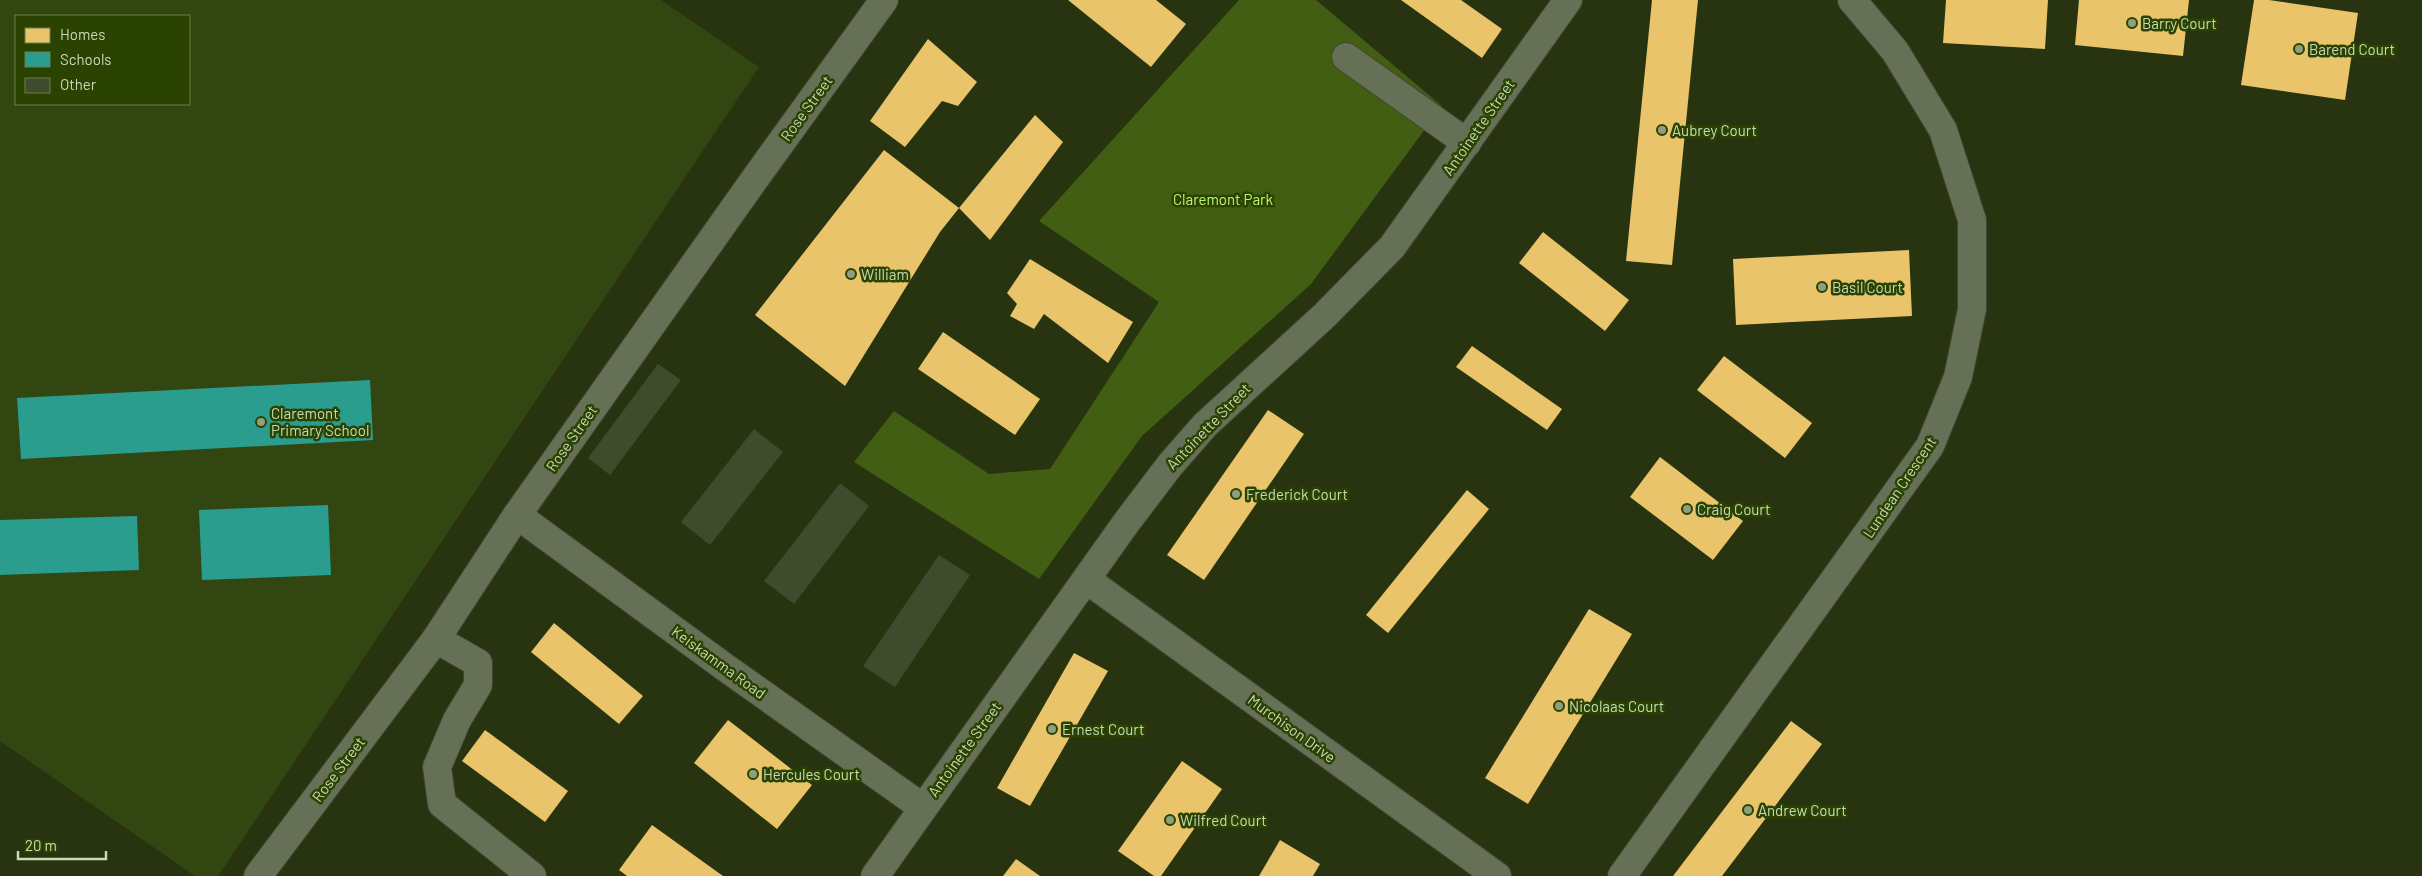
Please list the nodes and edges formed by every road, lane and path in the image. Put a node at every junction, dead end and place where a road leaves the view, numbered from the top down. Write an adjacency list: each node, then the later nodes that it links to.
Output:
1 (884, 0): 6 (street, Rose Street)
2 (1568, 0): 5 (street, Antoinette Street)
3 (1852, 0): 14 (street, Lundean Crescent)
4 (1346, 57): 5 (street)
5 (1467, 143): 7 (street, Antoinette Street)
6 (517, 515): 8 (street, Rose Street); 9 (street, Keiskamma Road)
7 (1087, 580): 9 (street, Antoinette Street); 13 (street, Murchison Drive)
8 (436, 639): 10 (street, Rose Street); 11 (street)
9 (922, 807): 12 (street, Antoinette Street)
10 (258, 876)
11 (532, 876)
12 (875, 876)
13 (1497, 876)
14 (1622, 876)

